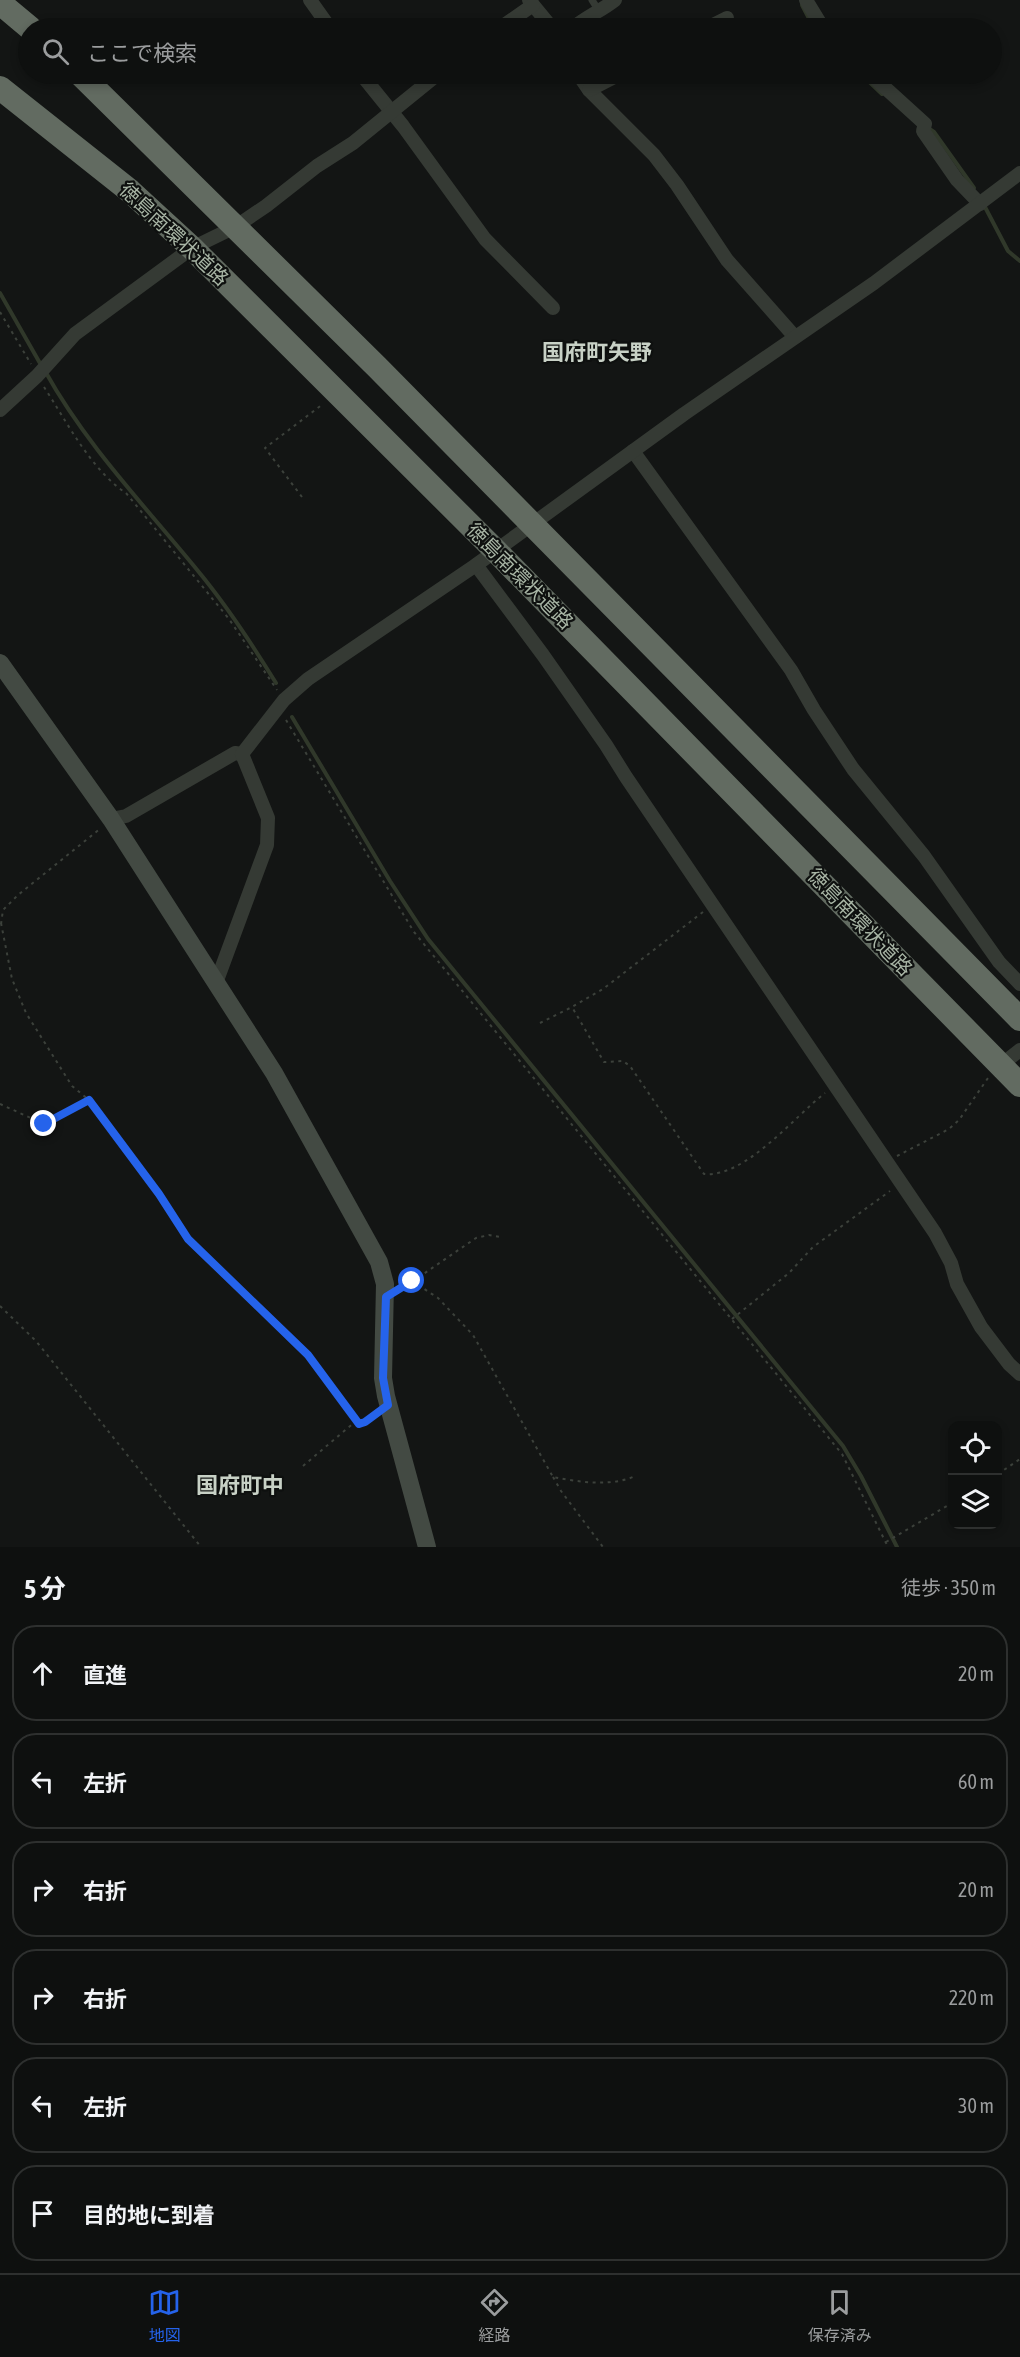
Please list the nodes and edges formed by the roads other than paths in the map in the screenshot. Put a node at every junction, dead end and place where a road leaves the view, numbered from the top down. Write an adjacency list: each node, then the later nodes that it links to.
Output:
1 (310, 0): 8 (street)
2 (615, 0): 6 (street)
3 (806, 0): 12 (street)
4 (531, 2): 9 (street); 10 (street)
5 (0, 3): 7 (highway)
6 (596, 6): 11 (street)
7 (18, 18)
8 (323, 18)
9 (512, 18)
10 (544, 18)
11 (585, 18)
12 (817, 18)
13 (90, 84): 24 (highway)
14 (369, 84): 21 (street)
15 (425, 84): 21 (street)
16 (585, 84): 20 (street)
17 (601, 84): 20 (street)
18 (880, 84): 23 (street)
19 (0, 88): 25 (highway, 徳島南環状道路)
20 (589, 90): 27 (street)
21 (391, 111): 24 (street); 26 (street)
22 (1020, 173): 23 (street)
23 (980, 204): 27 (street)
24 (235, 227): 25 (street); 30 (highway)
25 (192, 248): 28 (street); 31 (highway, 徳島南環状道路)
26 (553, 308)
27 (795, 337): 29 (street)
28 (0, 410)
29 (633, 451): 30 (street); 37 (street)
30 (533, 525): 31 (street); 38 (highway)
31 (496, 551): 32 (street); 40 (highway, 徳島南環状道路)
32 (476, 565): 34 (street); 42 (street)
33 (0, 663): 35 (street)
34 (242, 754): 35 (street); 36 (street)
35 (111, 819): 36 (street)
36 (216, 983): 43 (street)
37 (1020, 984)
38 (1020, 1019)
39 (1020, 1050): 40 (street)
40 (1001, 1065): 41 (highway, 徳島南環状道路)
41 (1020, 1085)
42 (1020, 1374)
43 (427, 1547)

